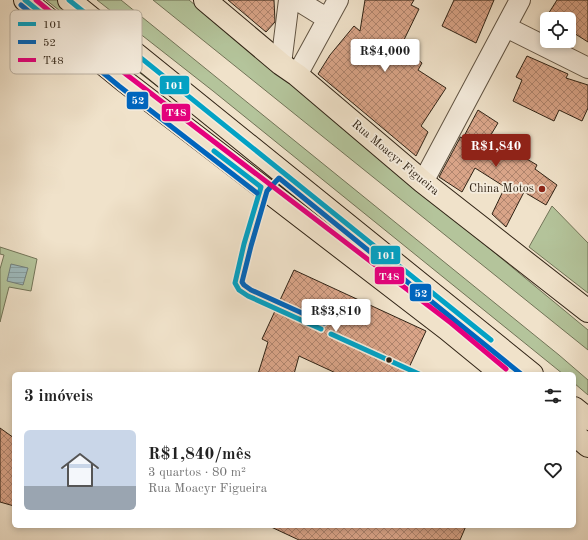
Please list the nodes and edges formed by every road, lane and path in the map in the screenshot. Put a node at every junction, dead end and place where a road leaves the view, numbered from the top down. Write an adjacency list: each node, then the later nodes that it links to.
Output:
1 (25, 0): 8 (main road)
2 (69, 0): 9 (main road)
3 (205, 0): 14 (main road, Rua Moacyr Figueira)
4 (289, 0): 14 (street)
5 (297, 0): 10 (street)
6 (338, 0): 10 (street)
7 (520, 0): 11 (street)
8 (37, 10)
9 (81, 10)
10 (328, 18): 14 (street)
11 (506, 27): 13 (street); 16 (street)
12 (142, 59): 19 (main road)
13 (588, 68)
14 (289, 70): 16 (main road, Rua Moacyr Figueira)
15 (116, 74): 18 (main road)
16 (423, 182): 17 (main road, Rua Moacyr Figueira)
17 (588, 311)
18 (500, 372)
19 (530, 372)
20 (576, 410): 21 (main road)
21 (588, 419)
22 (576, 436): 23 (main road)
23 (588, 446)

